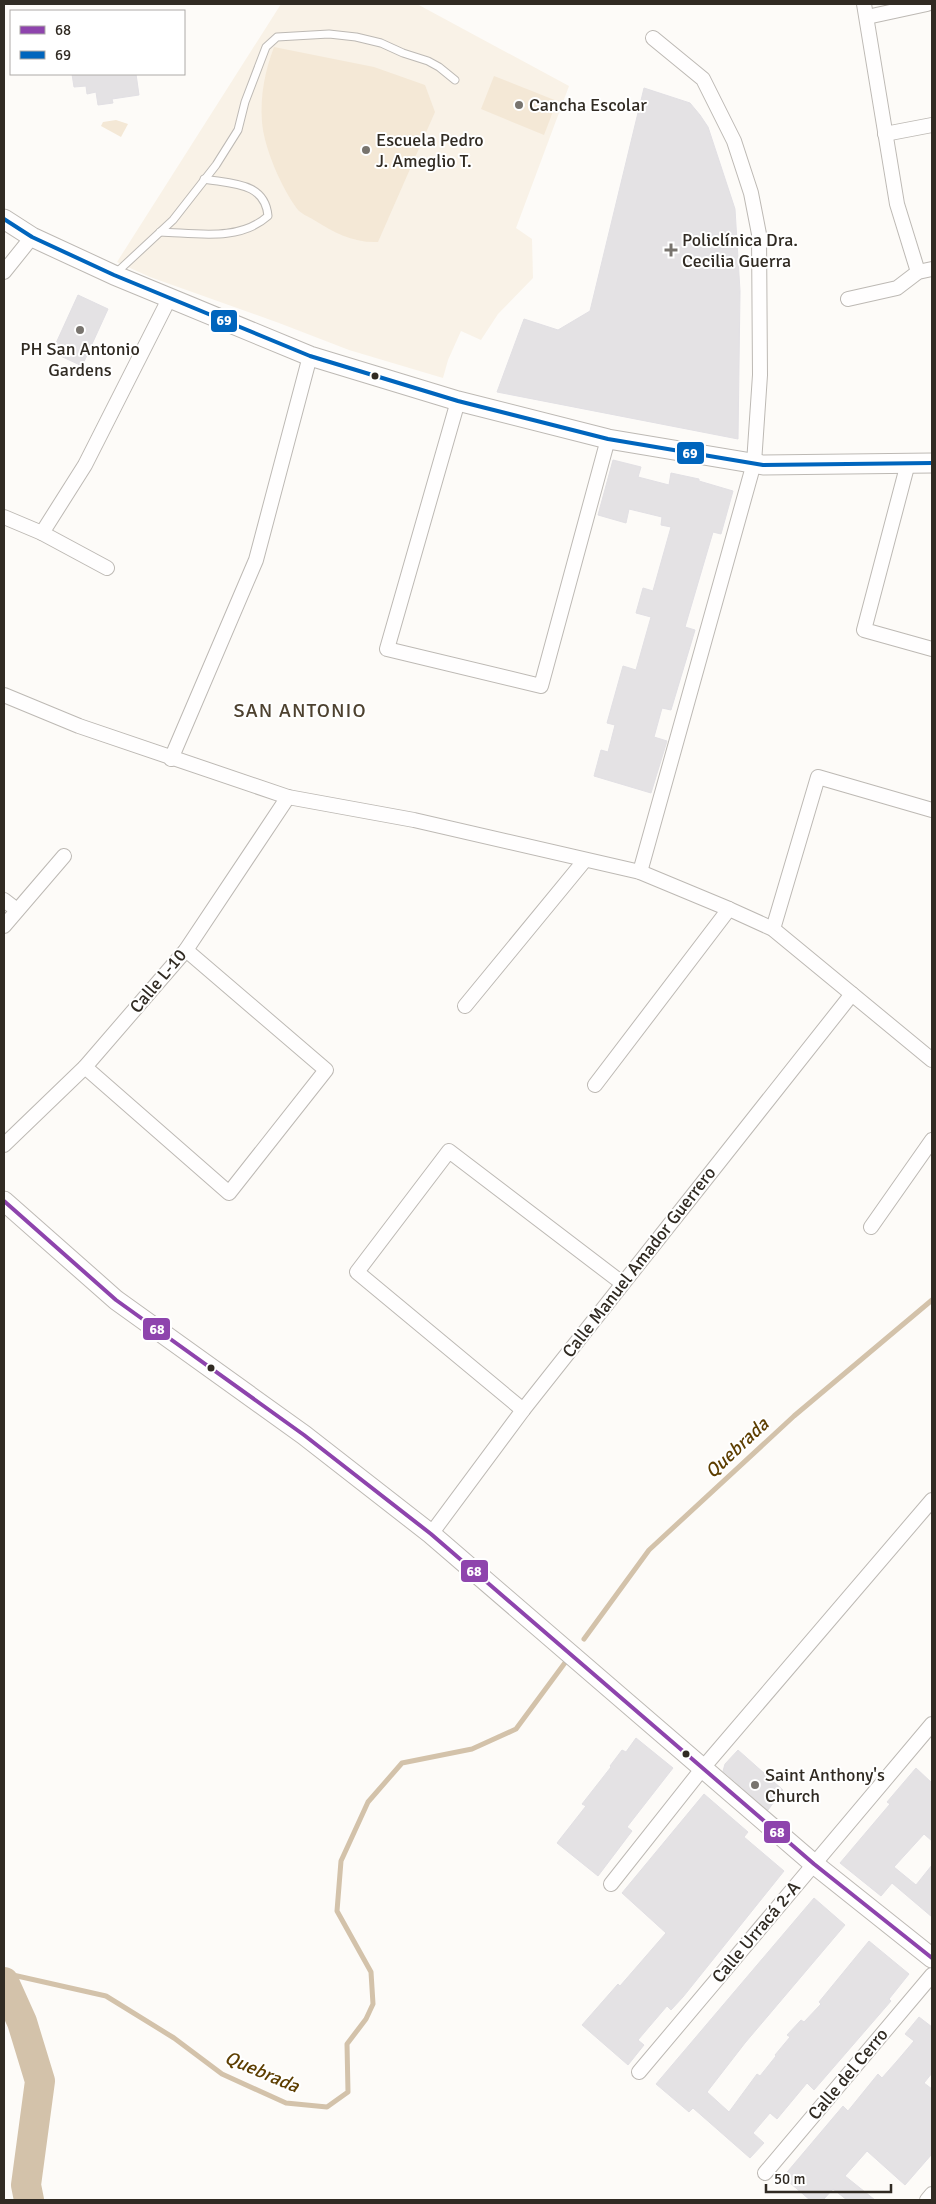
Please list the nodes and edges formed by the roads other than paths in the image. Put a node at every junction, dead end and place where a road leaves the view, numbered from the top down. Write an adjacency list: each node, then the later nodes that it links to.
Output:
1 (927, 4): 2 (street)
2 (865, 10): 6 (street)
3 (653, 38): 20 (street)
4 (456, 80): 7 (lane)
5 (932, 125): 6 (street)
6 (885, 134): 13 (street)
7 (204, 180): 9 (lane); 9 (lane)
8 (4, 219): 10 (street)
9 (160, 232): 14 (lane)
10 (32, 237): 12 (street); 14 (street)
11 (932, 269): 13 (street)
12 (4, 272)
13 (918, 272): 16 (street)
14 (114, 275): 15 (street)
15 (169, 299): 17 (street); 24 (street)
16 (848, 299)
17 (310, 356): 18 (street); 28 (street)
18 (458, 401): 19 (street); 19 (street)
19 (608, 438): 20 (street)
20 (754, 463): 21 (street); 33 (street)
21 (908, 463): 22 (street); 26 (street)
22 (932, 463)
23 (4, 517): 24 (street)
24 (42, 533): 25 (street)
25 (108, 568)
26 (932, 649)
27 (4, 695): 28 (street)
28 (171, 759): 29 (street)
29 (288, 797): 32 (street); 39 (street, Calle L-10)
30 (932, 810): 38 (street)
31 (64, 856): 36 (street)
32 (585, 860): 33 (street); 41 (street)
33 (640, 872): 35 (street)
34 (4, 900): 36 (street)
35 (729, 909): 38 (street); 44 (street)
36 (16, 910): 37 (street)
37 (4, 926)
38 (772, 929): 40 (street)
39 (186, 950): 43 (street, Calle L-10); 43 (street)
40 (852, 994): 42 (street); 49 (street, Calle Manuel Amador Guerrero)
41 (465, 1006)
42 (932, 1060)
43 (85, 1067): 46 (street, Calle L-10)
44 (595, 1085)
45 (932, 1140): 48 (street)
46 (4, 1144)
47 (4, 1201): 52 (street)
48 (870, 1227)
49 (622, 1284): 50 (street, Calle Manuel Amador Guerrero); 50 (street)
50 (523, 1410): 52 (street, Calle Manuel Amador Guerrero)
51 (932, 1500): 54 (street)
52 (431, 1534): 54 (street)
53 (932, 1724): 55 (street, Calle Urracá 2-A)
54 (702, 1769): 55 (street); 56 (street)
55 (814, 1864): 57 (street); 59 (street, Calle Urracá 2-A)
56 (611, 1884)
57 (932, 1958)
58 (932, 1975): 60 (street, Calle del Cerro)
59 (639, 2072)
60 (765, 2173)
61 (932, 2194): 62 (street)
62 (927, 2200)

